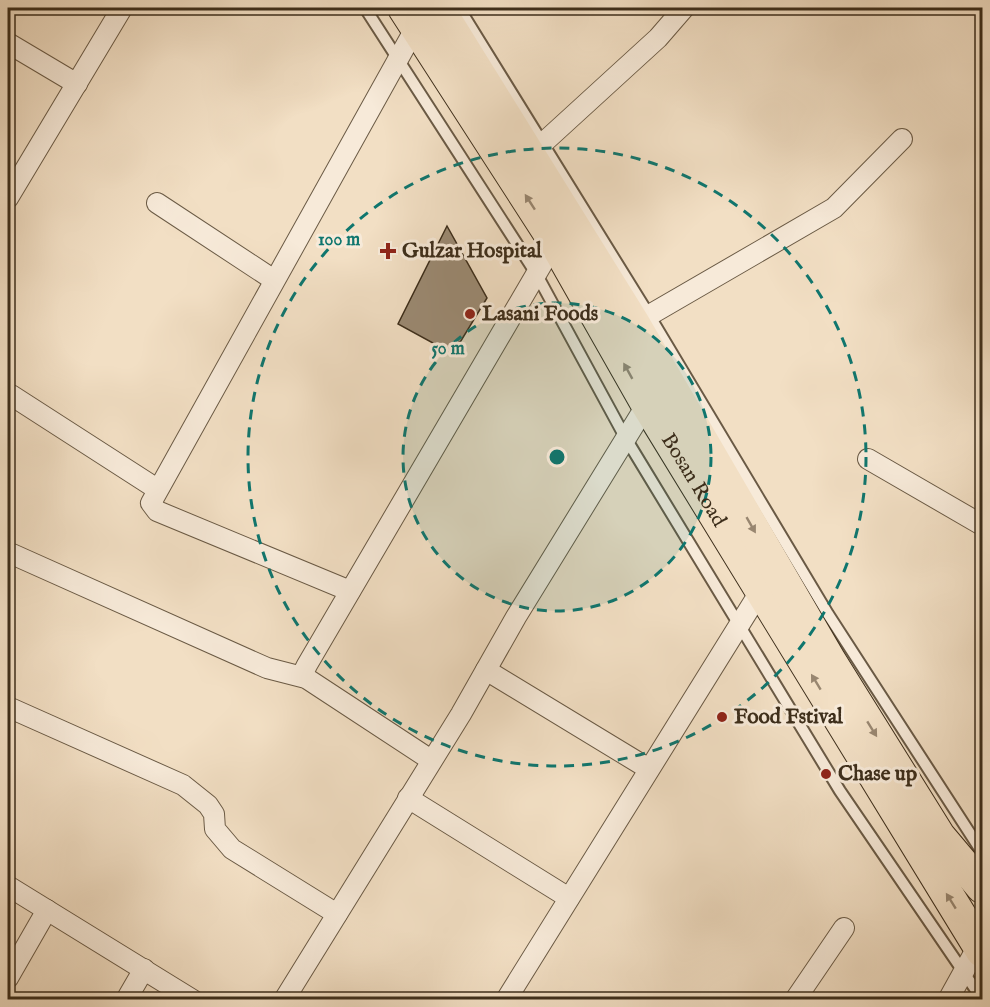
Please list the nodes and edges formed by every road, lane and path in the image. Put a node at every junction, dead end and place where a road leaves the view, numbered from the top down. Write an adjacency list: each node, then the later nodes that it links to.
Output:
1 (123, 8): 8 (street)
2 (365, 8): 7 (lane)
3 (459, 8): 10 (lane)
4 (684, 8): 10 (street)
5 (419, 14): 7 (street); 13 (main road, Bosan Road, one-way to 5); 16 (main road, Bosan Road)
6 (8, 43): 8 (street)
7 (397, 62): 14 (lane); 15 (street)
8 (77, 84): 11 (street)
9 (903, 139): 16 (street)
10 (542, 144): 16 (lane)
11 (8, 198)
12 (157, 203): 15 (street)
13 (555, 242): 14 (street); 18 (main road, Bosan Road, one-way to 13)
14 (537, 275): 19 (lane); 25 (street)
15 (274, 280): 21 (street)
16 (641, 319): 33 (lane); 35 (main road, Bosan Road, one-way to 35)
17 (11, 395): 21 (street)
18 (647, 404): 19 (street); 24 (main road, Bosan Road)
19 (625, 437): 26 (lane); 27 (street)
20 (868, 459): 22 (street)
21 (157, 489): 25 (street)
22 (982, 525)
23 (12, 554): 28 (street)
24 (761, 590): 26 (street); 40 (main road, Bosan Road, one-way to 24)
25 (350, 591): 28 (street)
26 (739, 625): 31 (street); 40 (lane)
27 (486, 670): 30 (street); 31 (street)
28 (306, 678): 30 (street)
29 (8, 707): 38 (street)
30 (431, 760): 32 (street)
31 (649, 769): 36 (street)
32 (408, 798): 36 (street); 38 (street)
33 (982, 852)
34 (8, 886): 37 (street)
35 (982, 887)
36 (569, 898): 46 (street)
37 (47, 910): 41 (street); 42 (street)
38 (337, 914): 45 (street)
39 (844, 927): 47 (street)
40 (975, 956): 48 (street); 49 (lane)
41 (144, 969): 43 (street); 44 (street)
42 (8, 978)
43 (126, 999)
44 (194, 999)
45 (284, 999)
46 (506, 999)
47 (795, 999)
48 (948, 999)
49 (982, 999)

